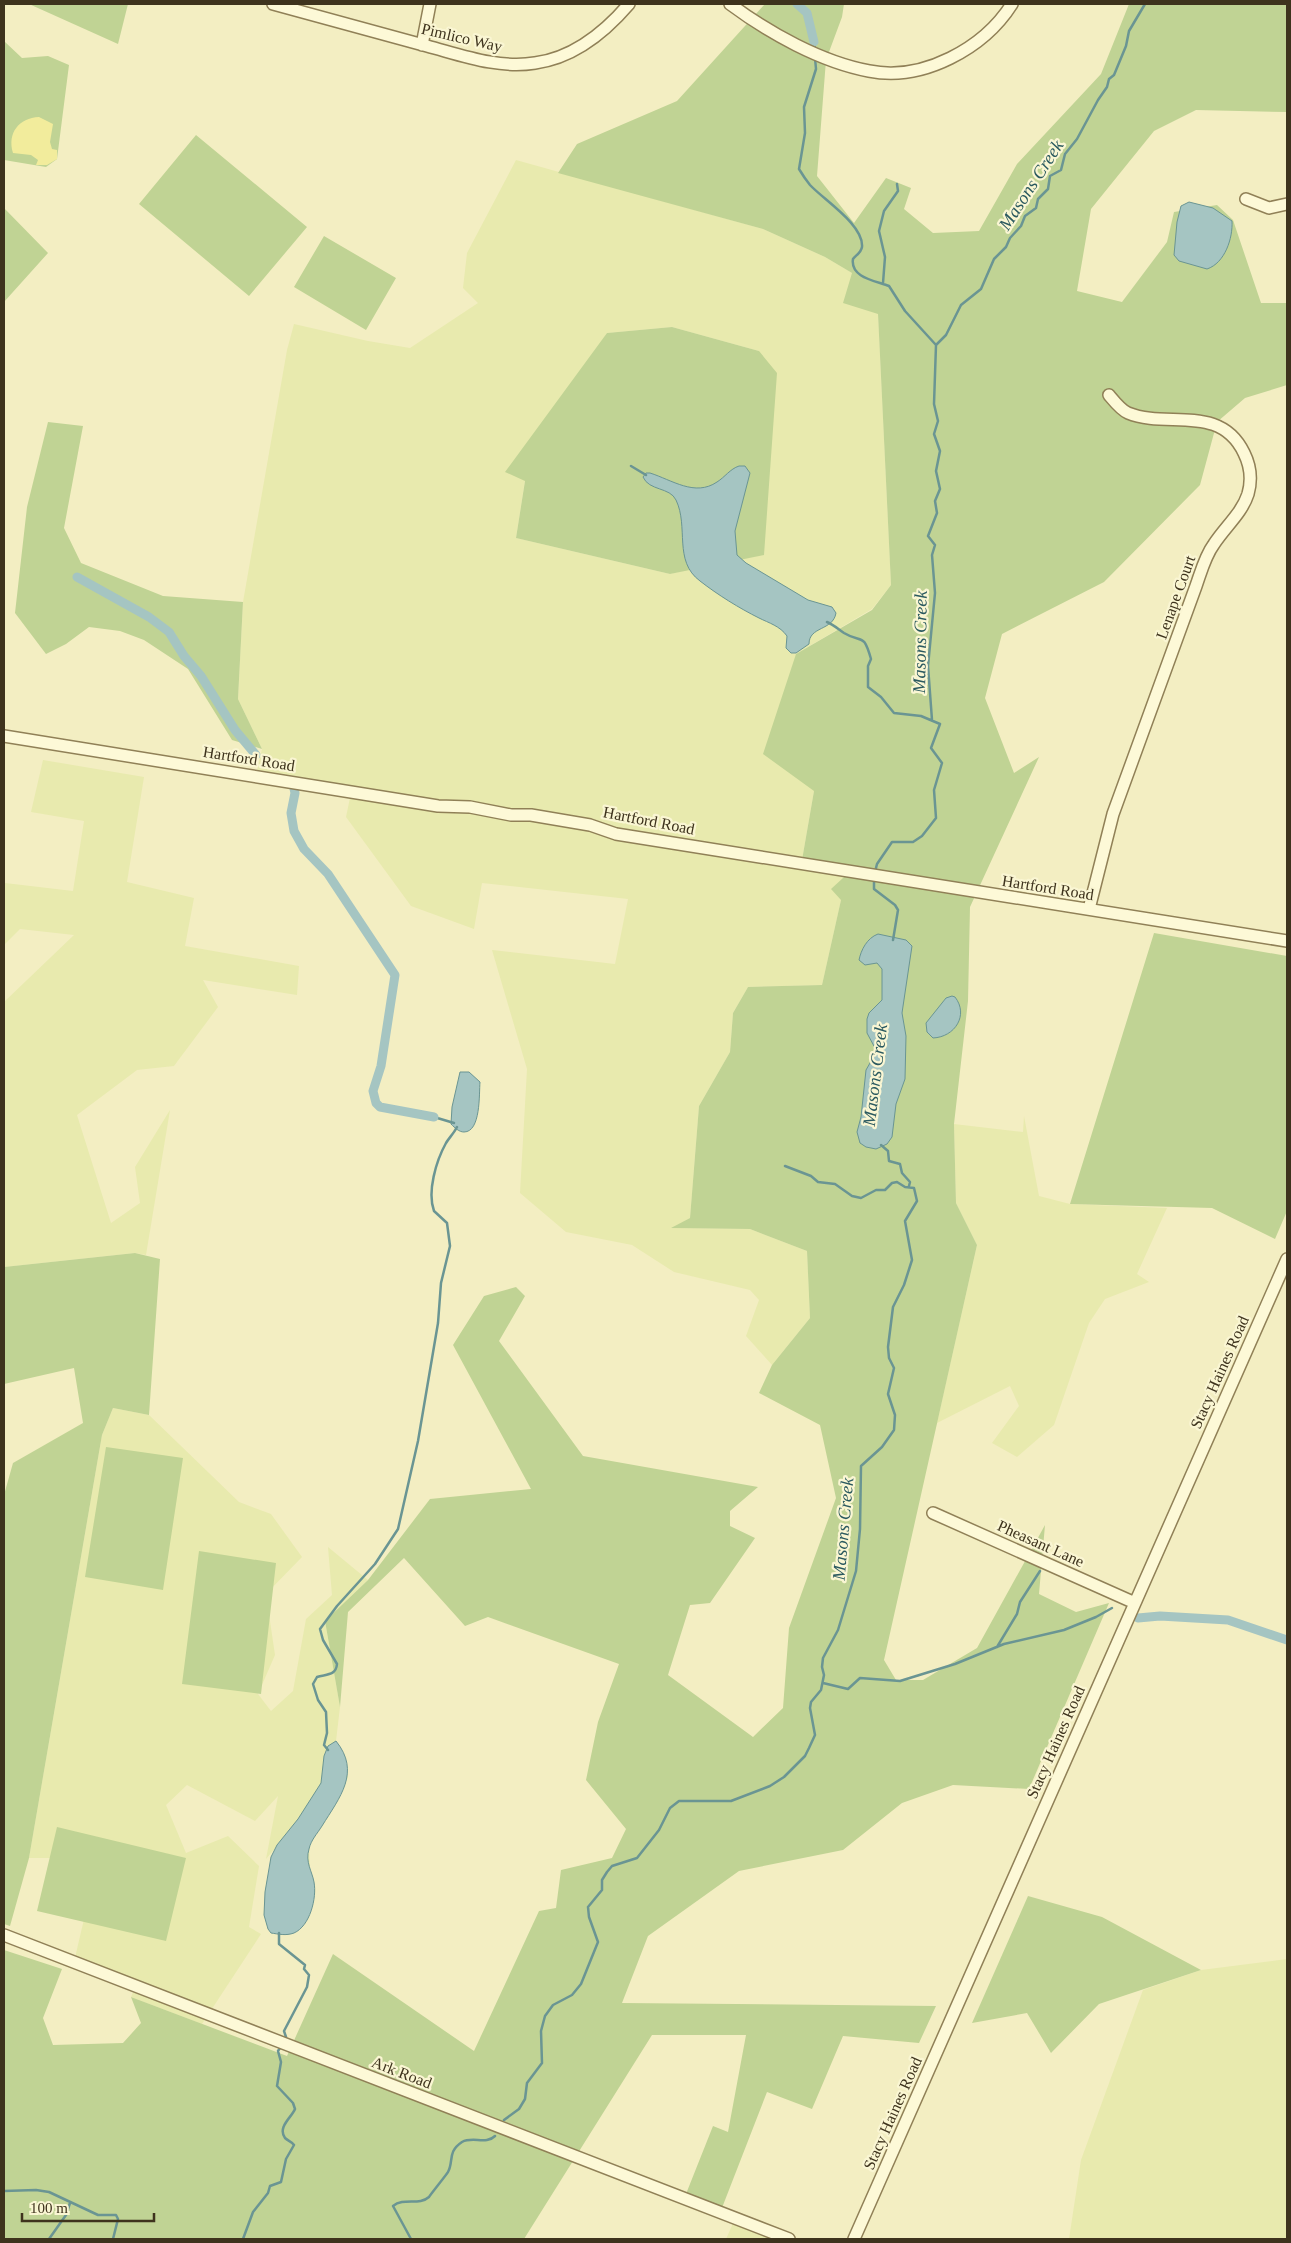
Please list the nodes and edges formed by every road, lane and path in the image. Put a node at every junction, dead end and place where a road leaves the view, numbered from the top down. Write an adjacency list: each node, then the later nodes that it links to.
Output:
1 (272, 4): 6 (street, Pimlico Way)
2 (430, 4): 6 (street)
3 (629, 4): 6 (street, Pimlico Way)
4 (730, 4): 5 (street)
5 (1012, 4)
6 (422, 45)
7 (1246, 199): 8 (street)
8 (1287, 204)
9 (1108, 395): 11 (street, Lenape Court)
10 (4, 736): 11 (street, Hartford Road)
11 (1089, 910): 12 (street, Hartford Road)
12 (1287, 941)
13 (1287, 1259): 15 (street, Stacy Haines Road)
14 (934, 1513): 15 (street, Pheasant Lane)
15 (1135, 1603): 18 (street, Stacy Haines Road)
16 (4, 1935): 17 (street, Ark Road)
17 (789, 2239)
18 (854, 2239)

